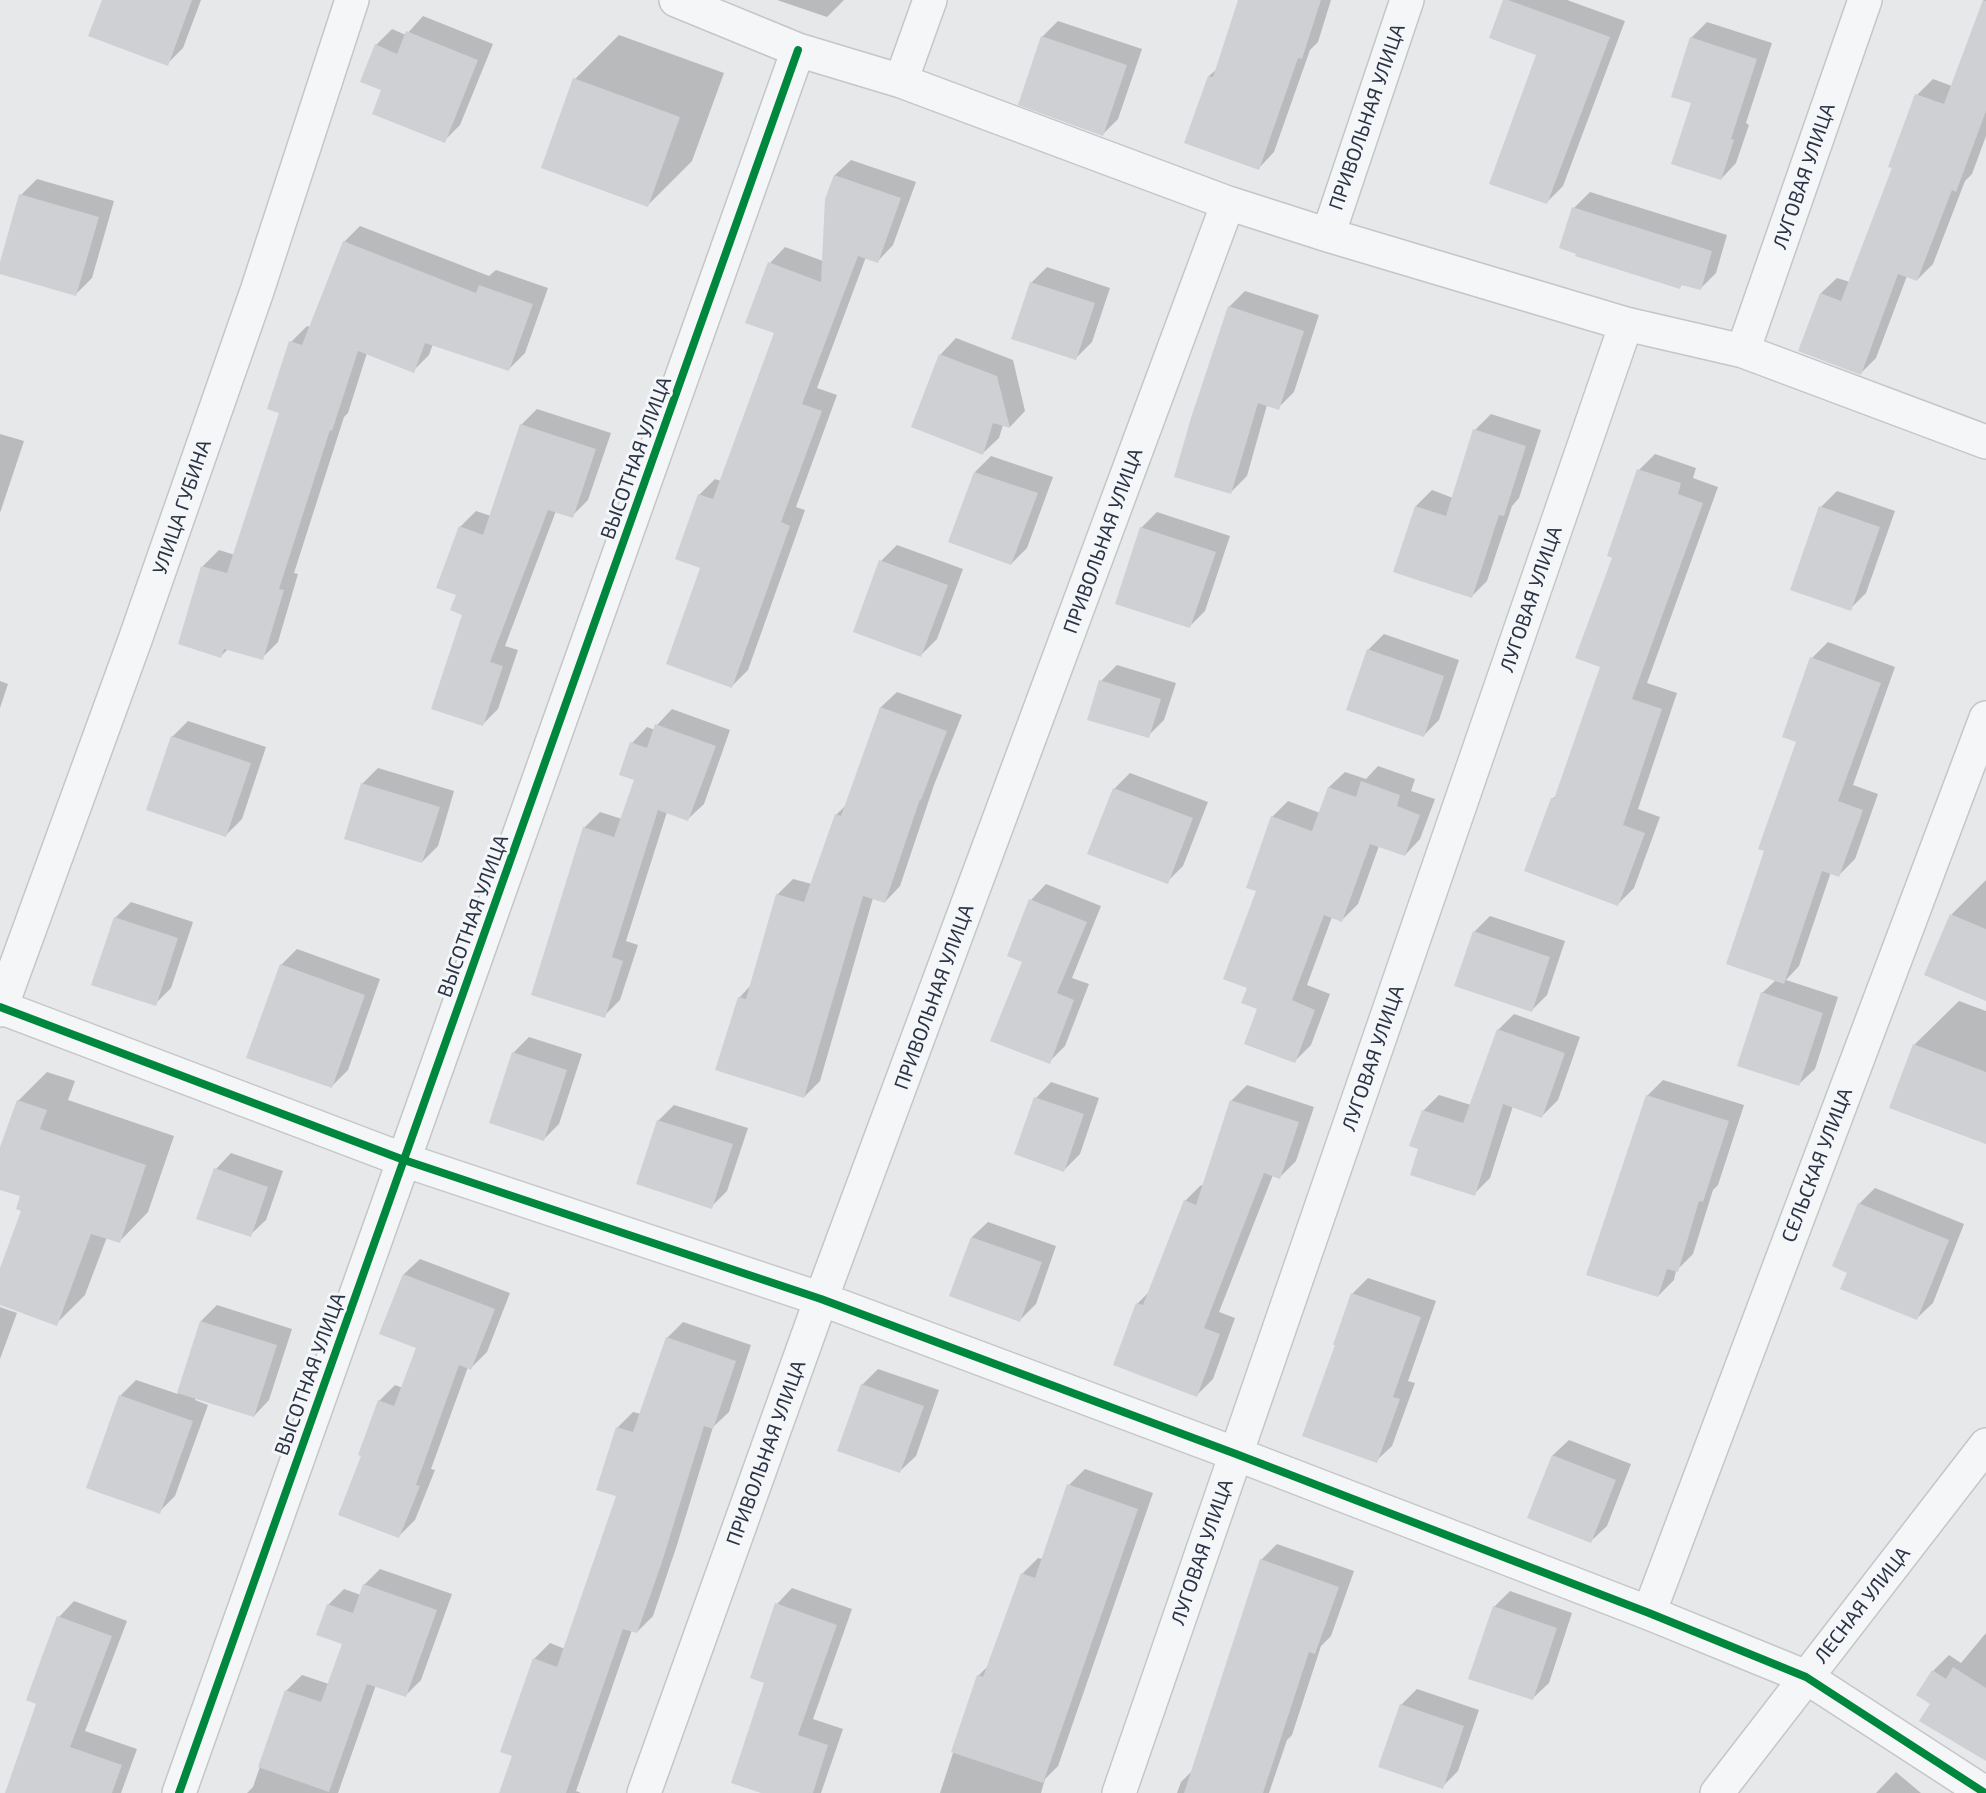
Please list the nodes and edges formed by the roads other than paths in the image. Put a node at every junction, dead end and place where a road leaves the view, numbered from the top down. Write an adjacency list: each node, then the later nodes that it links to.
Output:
1 (352, 0): 14 (street, УЛИЦА ГУБИНА)
2 (676, 0): 6 (street)
3 (930, 0): 7 (street)
4 (1407, 0): 9 (street, ПРИВОЛЬНАЯ УЛИЦА)
5 (1865, 0): 11 (street, ЛУГОВАЯ УЛИЦА)
6 (798, 50): 7 (street); 15 (street, ВЫСОТНАЯ УЛИЦА)
7 (901, 81): 8 (street)
8 (1228, 203): 9 (street); 16 (street, ПРИВОЛЬНАЯ УЛИЦА)
9 (1328, 235): 10 (street)
10 (1626, 324): 11 (street); 18 (street, ЛУГОВАЯ УЛИЦА)
11 (1743, 351): 12 (street)
12 (1986, 442)
13 (1986, 718): 19 (street, СЕЛЬСКАЯ УЛИЦА)
14 (0, 1008): 15 (street)
15 (404, 1160): 16 (street); 21 (street, ВЫСОТНАЯ УЛИЦА)
16 (821, 1299): 18 (street); 22 (street, ПРИВОЛЬНАЯ УЛИЦА)
17 (1986, 1445): 20 (street, ЛЕСНАЯ УЛИЦА)
18 (1236, 1454): 19 (street); 23 (street, ЛУГОВАЯ УЛИЦА)
19 (1649, 1613): 20 (street)
20 (1806, 1677): 24 (street, ЛЕСНАЯ УЛИЦА); 25 (street)
21 (179, 1793)
22 (644, 1793)
23 (1119, 1793)
24 (1717, 1793)
25 (1985, 1793)

